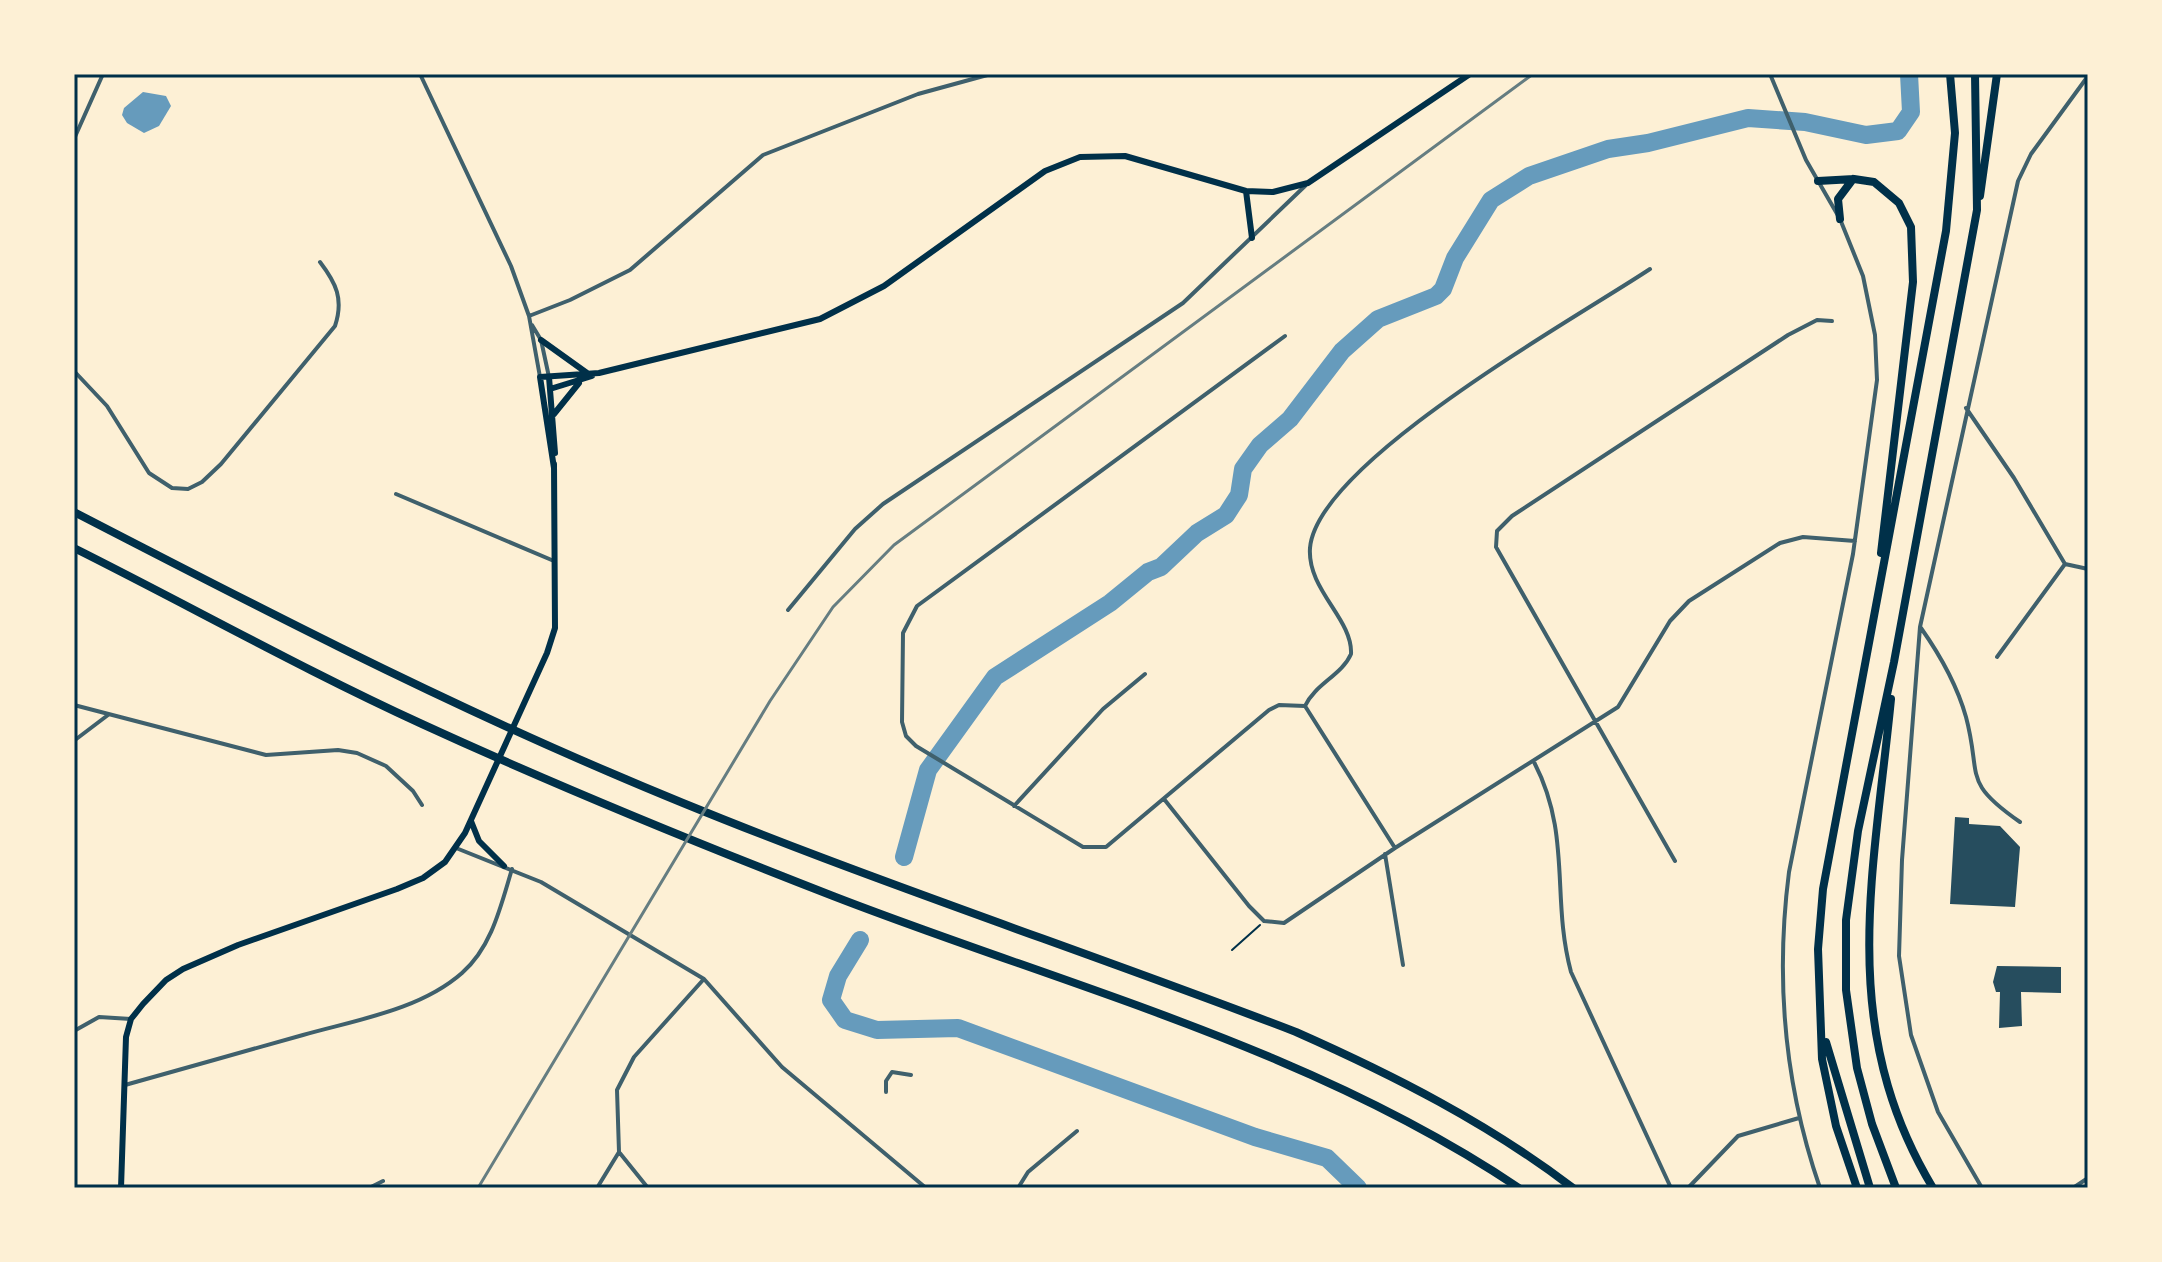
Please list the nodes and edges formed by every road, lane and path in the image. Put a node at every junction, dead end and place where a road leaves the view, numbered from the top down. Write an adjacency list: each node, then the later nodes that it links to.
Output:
1 (103, 74): 11 (street)
2 (420, 74): 21 (street)
3 (991, 74): 21 (street)
4 (1470, 74): 9 (main road)
5 (1770, 74): 13 (street)
6 (1950, 74): 42 (highway)
7 (1975, 74): 16 (highway)
8 (1997, 74): 16 (highway)
9 (1460, 76): 14 (main road)
10 (2088, 76): 32 (street)
11 (74, 139)
12 (1854, 179): 13 (highway); 17 (highway); 42 (highway)
13 (1818, 181): 17 (street)
14 (1308, 183): 15 (main road); 18 (street)
15 (1246, 191): 18 (main road); 29 (main road)
16 (1977, 210): 46 (highway)
17 (1840, 219): 37 (street)
18 (1252, 238): 43 (street)
19 (320, 262): 26 (street)
20 (1650, 269): 49 (street)
21 (529, 316): 23 (street)
22 (1832, 321): 52 (street)
23 (531, 323): 25 (street); 27 (street)
24 (1285, 336): 57 (street)
25 (541, 340): 28 (street); 29 (main road)
26 (74, 371)
27 (540, 377): 28 (main road); 31 (main road)
28 (549, 377): 29 (main road); 30 (main road)
29 (587, 377): 30 (main road); 33 (main road)
30 (551, 389): 31 (main road); 33 (main road)
31 (543, 392): 34 (main road)
32 (1966, 408): 40 (street); 44 (street)
33 (554, 414): 34 (main road)
34 (554, 468): 39 (main road)
35 (396, 494): 39 (street)
36 (74, 512): 87 (highway)
37 (1855, 541): 52 (street); 75 (street)
38 (74, 548): 86 (highway)
39 (554, 561): 58 (main road)
40 (2065, 564): 41 (street); 45 (street)
41 (2088, 569)
42 (1877, 586): 70 (highway)
43 (788, 610)
44 (1920, 627): 59 (street); 95 (street)
45 (1997, 657)
46 (1894, 662): 93 (highway); 94 (highway)
47 (1145, 674): 57 (street)
48 (74, 705): 50 (street)
49 (1305, 706): 55 (street); 61 (street)
50 (110, 715): 53 (street); 56 (street)
51 (74, 722): 53 (street)
52 (1597, 722): 54 (street); 63 (street)
53 (74, 741)
54 (1534, 762): 61 (street); 88 (street)
55 (1164, 798): 57 (street); 65 (street)
56 (422, 805)
57 (1014, 806)
58 (471, 821): 60 (main road); 64 (main road)
59 (2020, 822)
60 (456, 848): 64 (street); 69 (main road)
61 (1395, 848): 62 (street)
62 (1385, 854): 65 (street); 67 (street)
63 (1675, 861)
64 (508, 867): 68 (street); 73 (street)
65 (1264, 921): 66 (path)
66 (1232, 950)
67 (1403, 965)
68 (704, 979): 77 (street); 84 (street)
69 (131, 1019): 71 (street); 73 (main road)
70 (1823, 1029): 91 (highway); 92 (highway)
71 (74, 1031)
72 (911, 1075): 74 (street)
73 (123, 1085): 80 (main road)
74 (886, 1092)
75 (1799, 1118): 89 (street); 90 (street)
76 (1077, 1131): 85 (street)
77 (619, 1152): 82 (street); 83 (street)
78 (2088, 1178): 96 (street)
79 (383, 1181): 81 (street)
80 (121, 1188)
81 (369, 1188)
82 (597, 1188)
83 (648, 1188)
84 (926, 1188)
85 (1018, 1188)
86 (1519, 1188)
87 (1573, 1188)
88 (1671, 1188)
89 (1688, 1188)
90 (1820, 1188)
91 (1857, 1188)
92 (1870, 1188)
93 (1896, 1188)
94 (1933, 1188)
95 (1982, 1188)
96 (2073, 1188)

